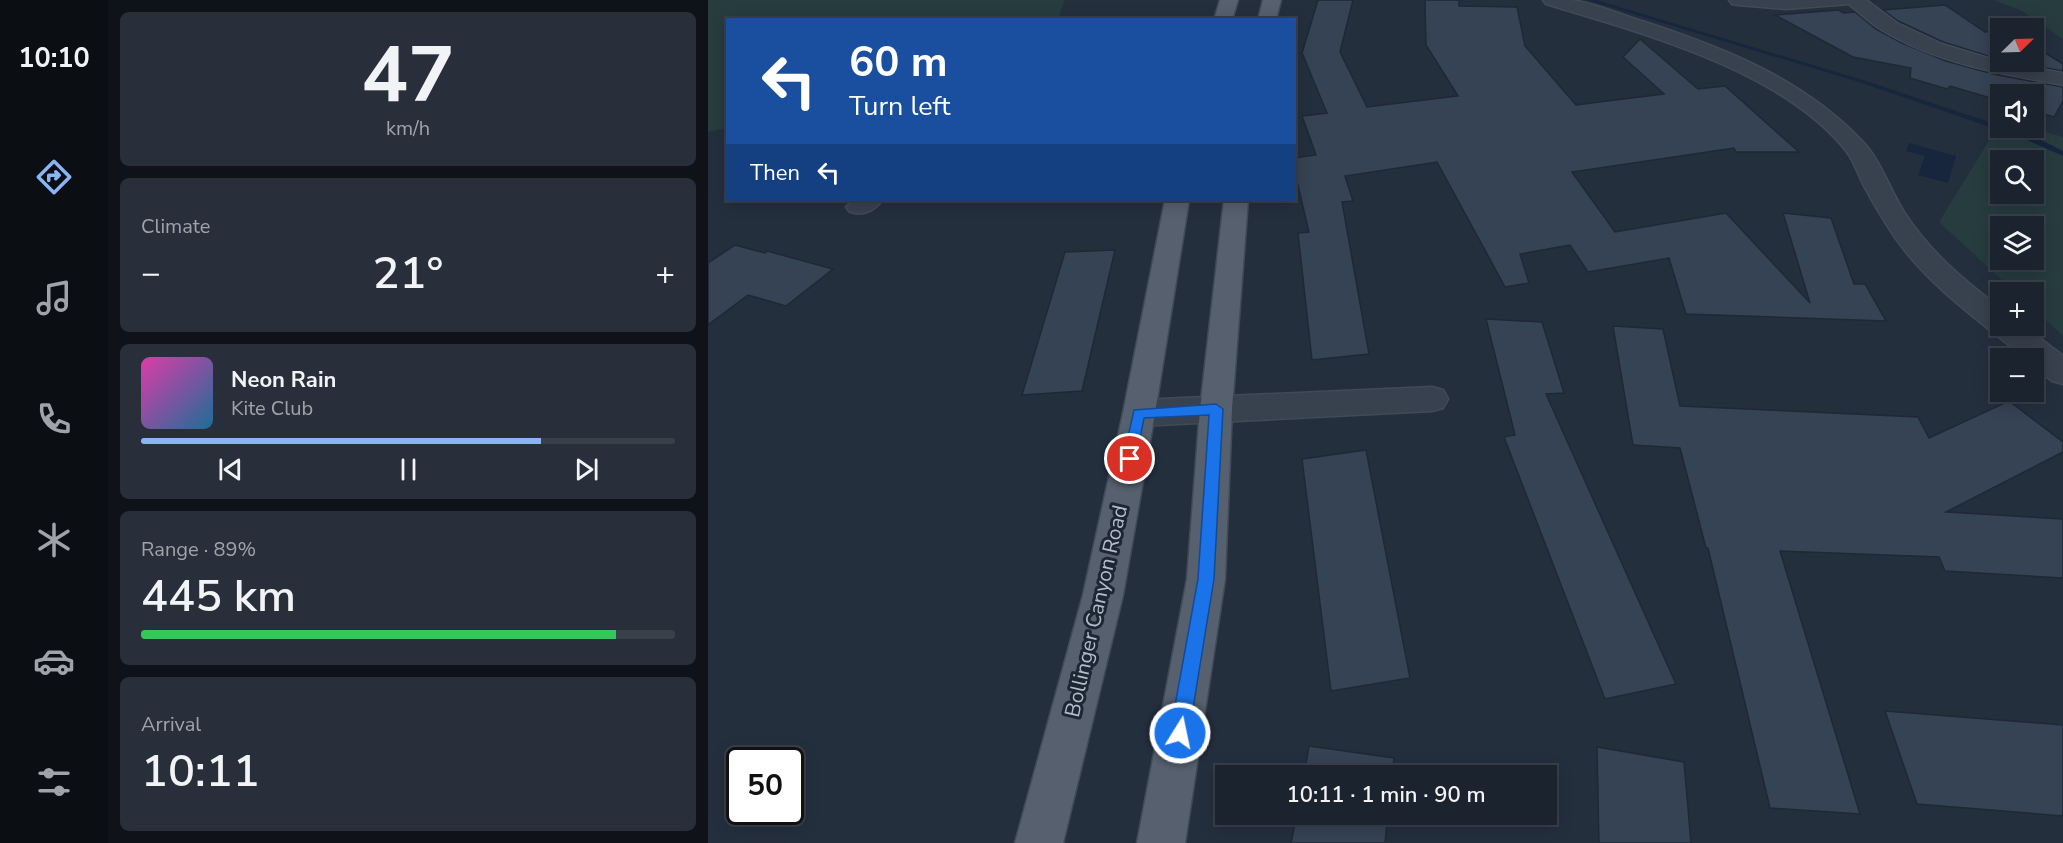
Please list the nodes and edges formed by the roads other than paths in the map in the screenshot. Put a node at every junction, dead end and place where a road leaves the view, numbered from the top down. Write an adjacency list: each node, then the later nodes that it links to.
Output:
1 (1229, 0): 7 (main road)
2 (1272, 0): 8 (main road)
3 (1551, 0): 12 (street)
4 (1738, 0): 5 (street)
5 (1845, 0)
6 (1855, 0): 9 (street)
7 (1224, 18)
8 (1268, 18)
9 (2063, 79)
10 (1177, 201): 17 (main road, Bollinger Canyon Road)
11 (1236, 201): 16 (main road)
12 (1990, 315)
13 (2017, 336): 14 (street)
14 (2063, 373)
15 (1432, 399): 16 (street)
16 (1216, 409): 17 (street); 19 (main road)
17 (1139, 413): 18 (main road, Bollinger Canyon Road)
18 (1039, 843)
19 (1161, 843)

